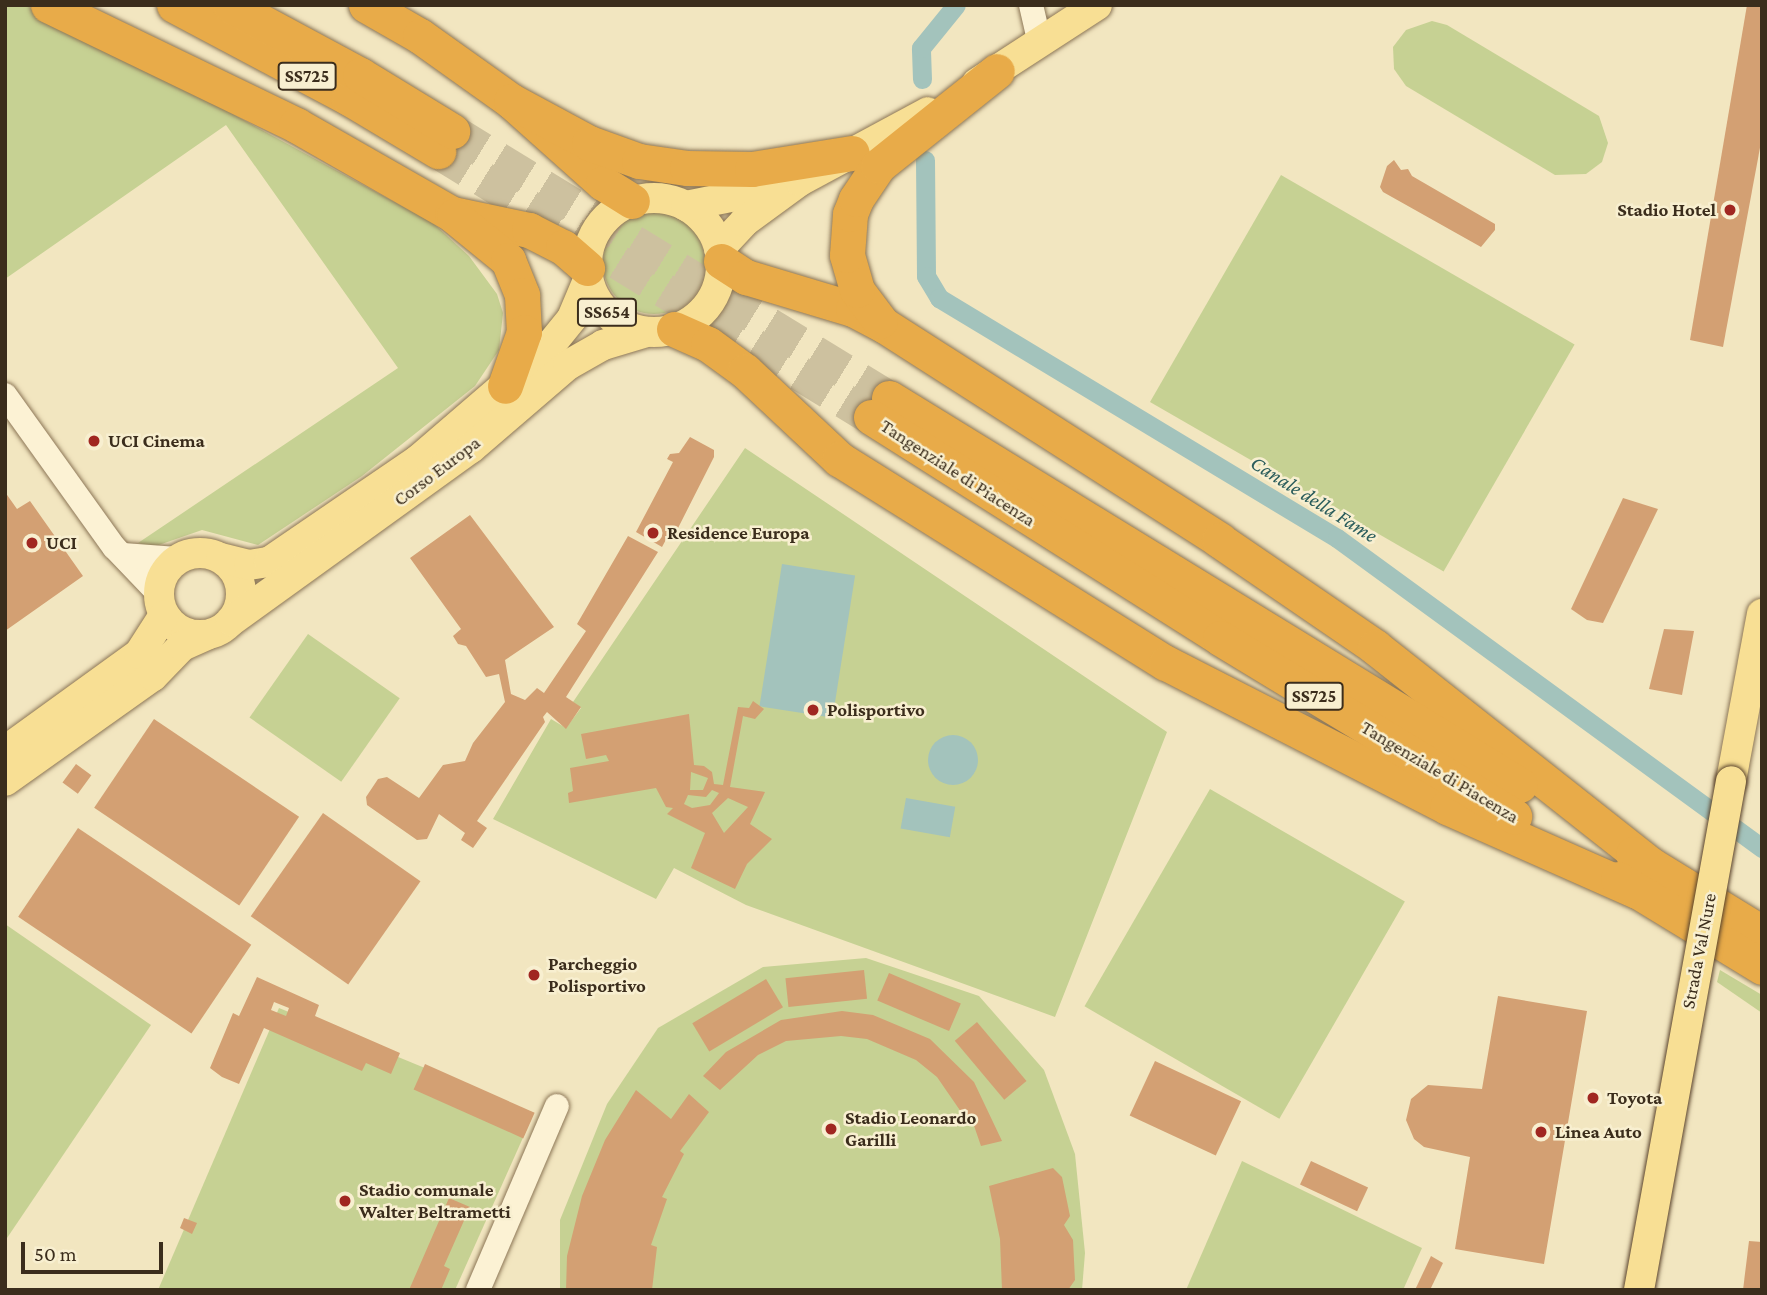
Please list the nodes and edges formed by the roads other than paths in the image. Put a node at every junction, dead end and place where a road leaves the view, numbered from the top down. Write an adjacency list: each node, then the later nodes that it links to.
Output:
1 (48, 5): 14 (highway)
2 (174, 5): 3 (highway, SS725)
3 (230, 5)
4 (366, 5): 9 (highway)
5 (1031, 5): 7 (street)
6 (1097, 5): 7 (main road, SS654)
7 (1040, 44): 8 (main road, SS654)
8 (997, 71): 10 (main road, SS654); 17 (highway)
9 (511, 101): 10 (highway); 12 (highway)
10 (852, 153): 11 (main road, SS654)
11 (800, 181): 13 (main road, SS654); 15 (main road, SS654)
12 (632, 201): 13 (main road, SS654); 16 (main road, SS654)
13 (686, 206): 15 (main road)
14 (452, 215): 16 (highway); 19 (highway)
15 (720, 255): 17 (highway); 18 (main road, SS654)
16 (587, 274): 18 (main road, SS654); 19 (main road, SS654)
17 (885, 327): 30 (highway)
18 (660, 330): 27 (main road, Corso Europa / SS654); 30 (highway)
19 (505, 387): 23 (main road, Corso Europa / SS654)
20 (5, 395): 22 (street)
21 (880, 407): 30 (highway, Tangenziale di Piacenza / SS725)
22 (123, 555): 24 (street); 25 (street)
23 (221, 558): 24 (main road); 27 (main road)
24 (177, 559): 25 (main road)
25 (161, 604): 27 (main road); 28 (main road)
26 (1762, 614): 35 (main road, Strada Val Nure, bridge)
27 (219, 628): 29 (main road, Corso Europa)
28 (5, 751)
29 (5, 780)
30 (1645, 878): 31 (highway, Tangenziale di Piacenza / SS725); 32 (highway, Tangenziale di Piacenza / SS725)
31 (1762, 933)
32 (1762, 967)
33 (557, 1106): 34 (street)
34 (478, 1290)
35 (1639, 1290)

